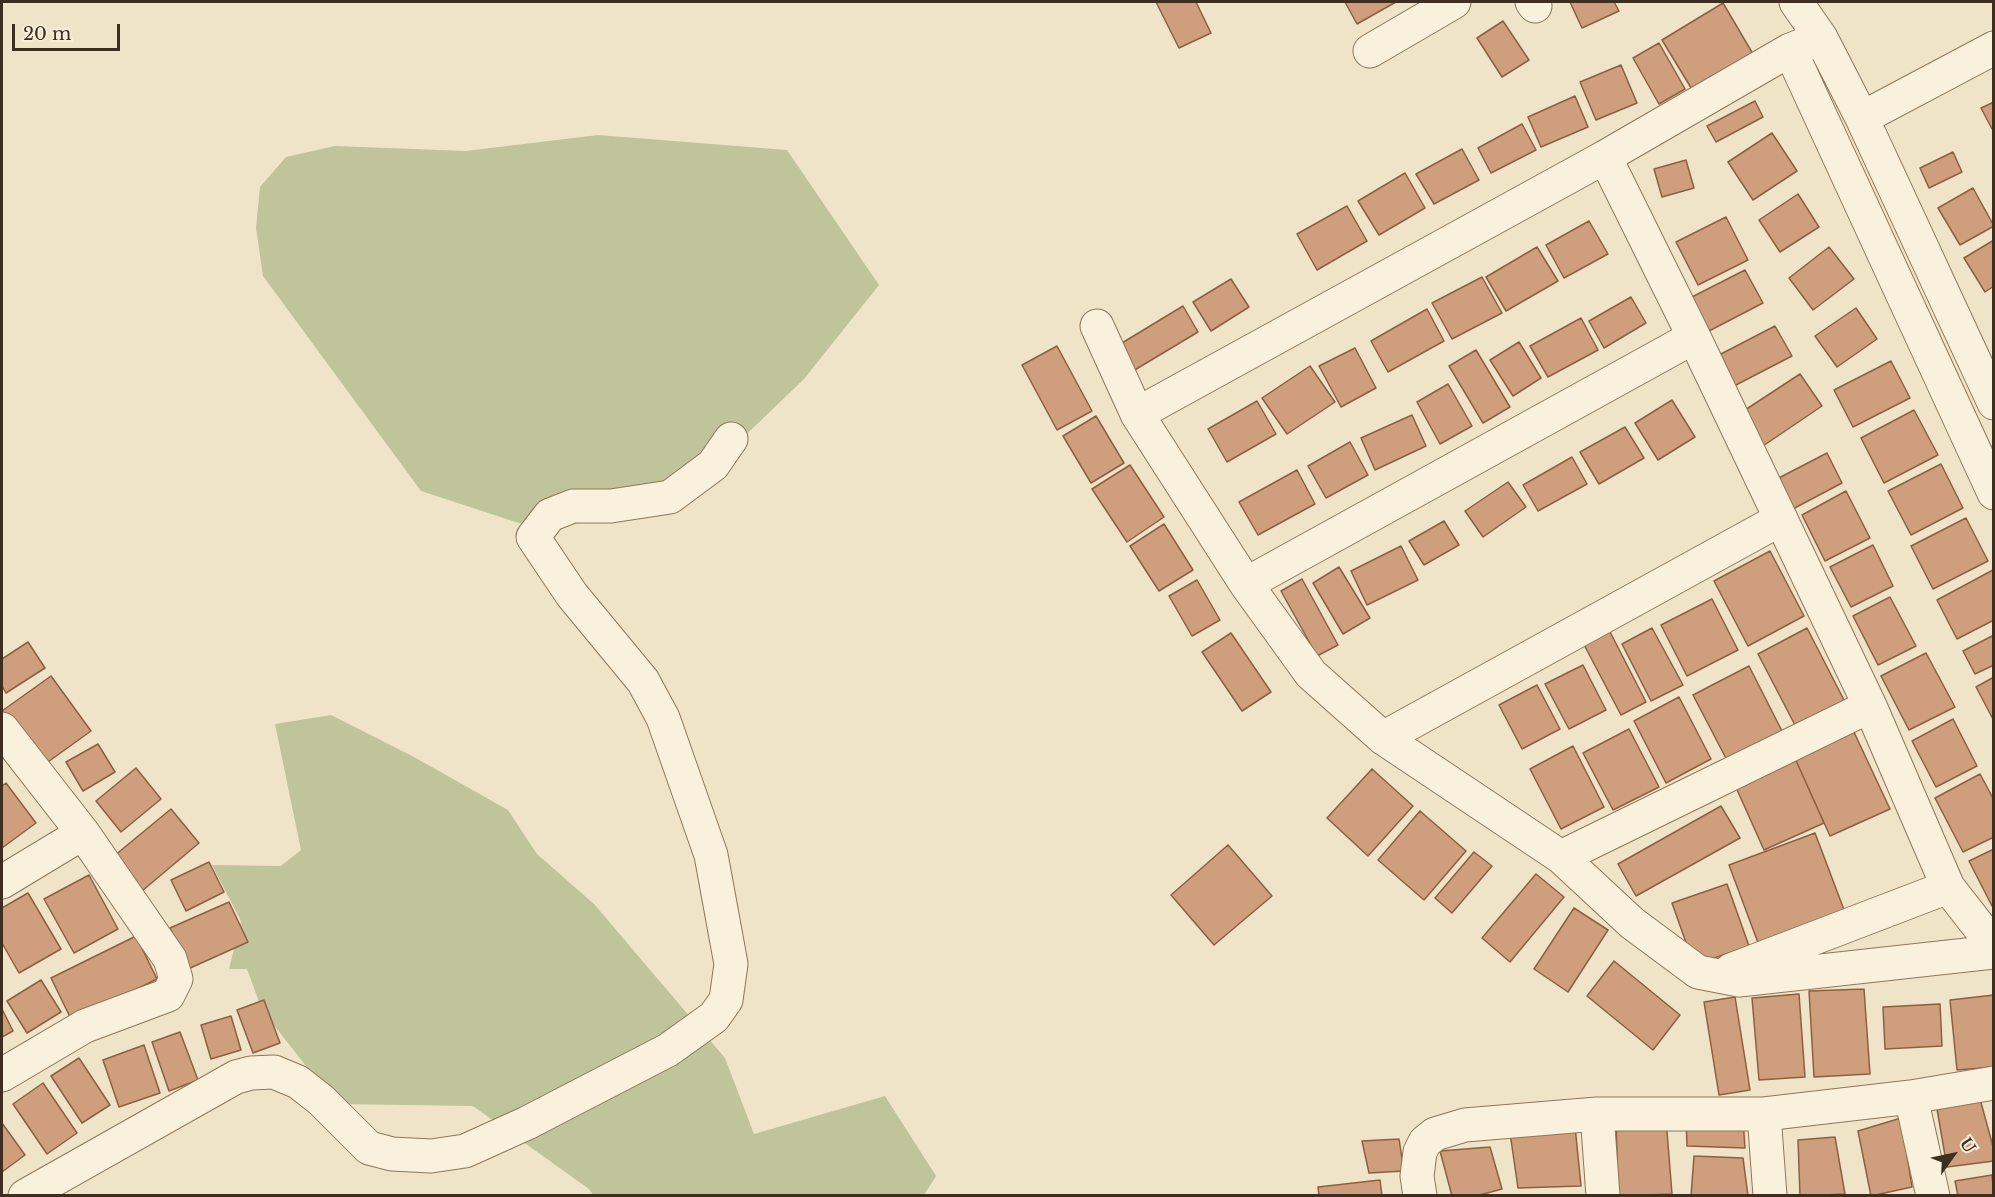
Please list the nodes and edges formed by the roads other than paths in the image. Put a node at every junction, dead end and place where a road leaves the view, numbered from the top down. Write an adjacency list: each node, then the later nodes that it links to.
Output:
1 (1455, 2): 6 (street)
2 (1796, 2): 3 (street)
3 (1821, 38): 5 (street); 7 (street)
4 (1994, 48): 7 (street)
5 (1790, 50): 8 (street); 14 (street)
6 (1370, 51)
7 (1862, 118): 11 (street)
8 (1605, 157): 10 (street); 12 (street)
9 (1097, 326): 12 (street)
10 (1694, 337): 15 (street); 16 (street)
11 (1994, 403)
12 (1137, 414): 16 (street)
13 (731, 439): 32 (street)
14 (1994, 493)
15 (1781, 519): 17 (street); 19 (street)
16 (1246, 584): 19 (street)
17 (1870, 706): 21 (street); 23 (street)
18 (2, 729): 20 (street)
19 (1383, 738): 21 (street)
20 (83, 833): 22 (street); 27 (street)
21 (1561, 857): 26 (street)
22 (2, 882)
23 (1948, 887): 24 (street); 26 (street)
24 (1994, 946)
25 (1994, 952): 26 (street)
26 (1713, 977)
27 (2, 1075)
28 (1994, 1083): 29 (street)
29 (1911, 1097): 31 (street); 36 (street)
30 (1597, 1113): 31 (street); 33 (street); 34 (street)
31 (1764, 1114): 35 (street)
32 (24, 1196)
33 (1420, 1196)
34 (1603, 1196)
35 (1770, 1196)
36 (1933, 1196)

